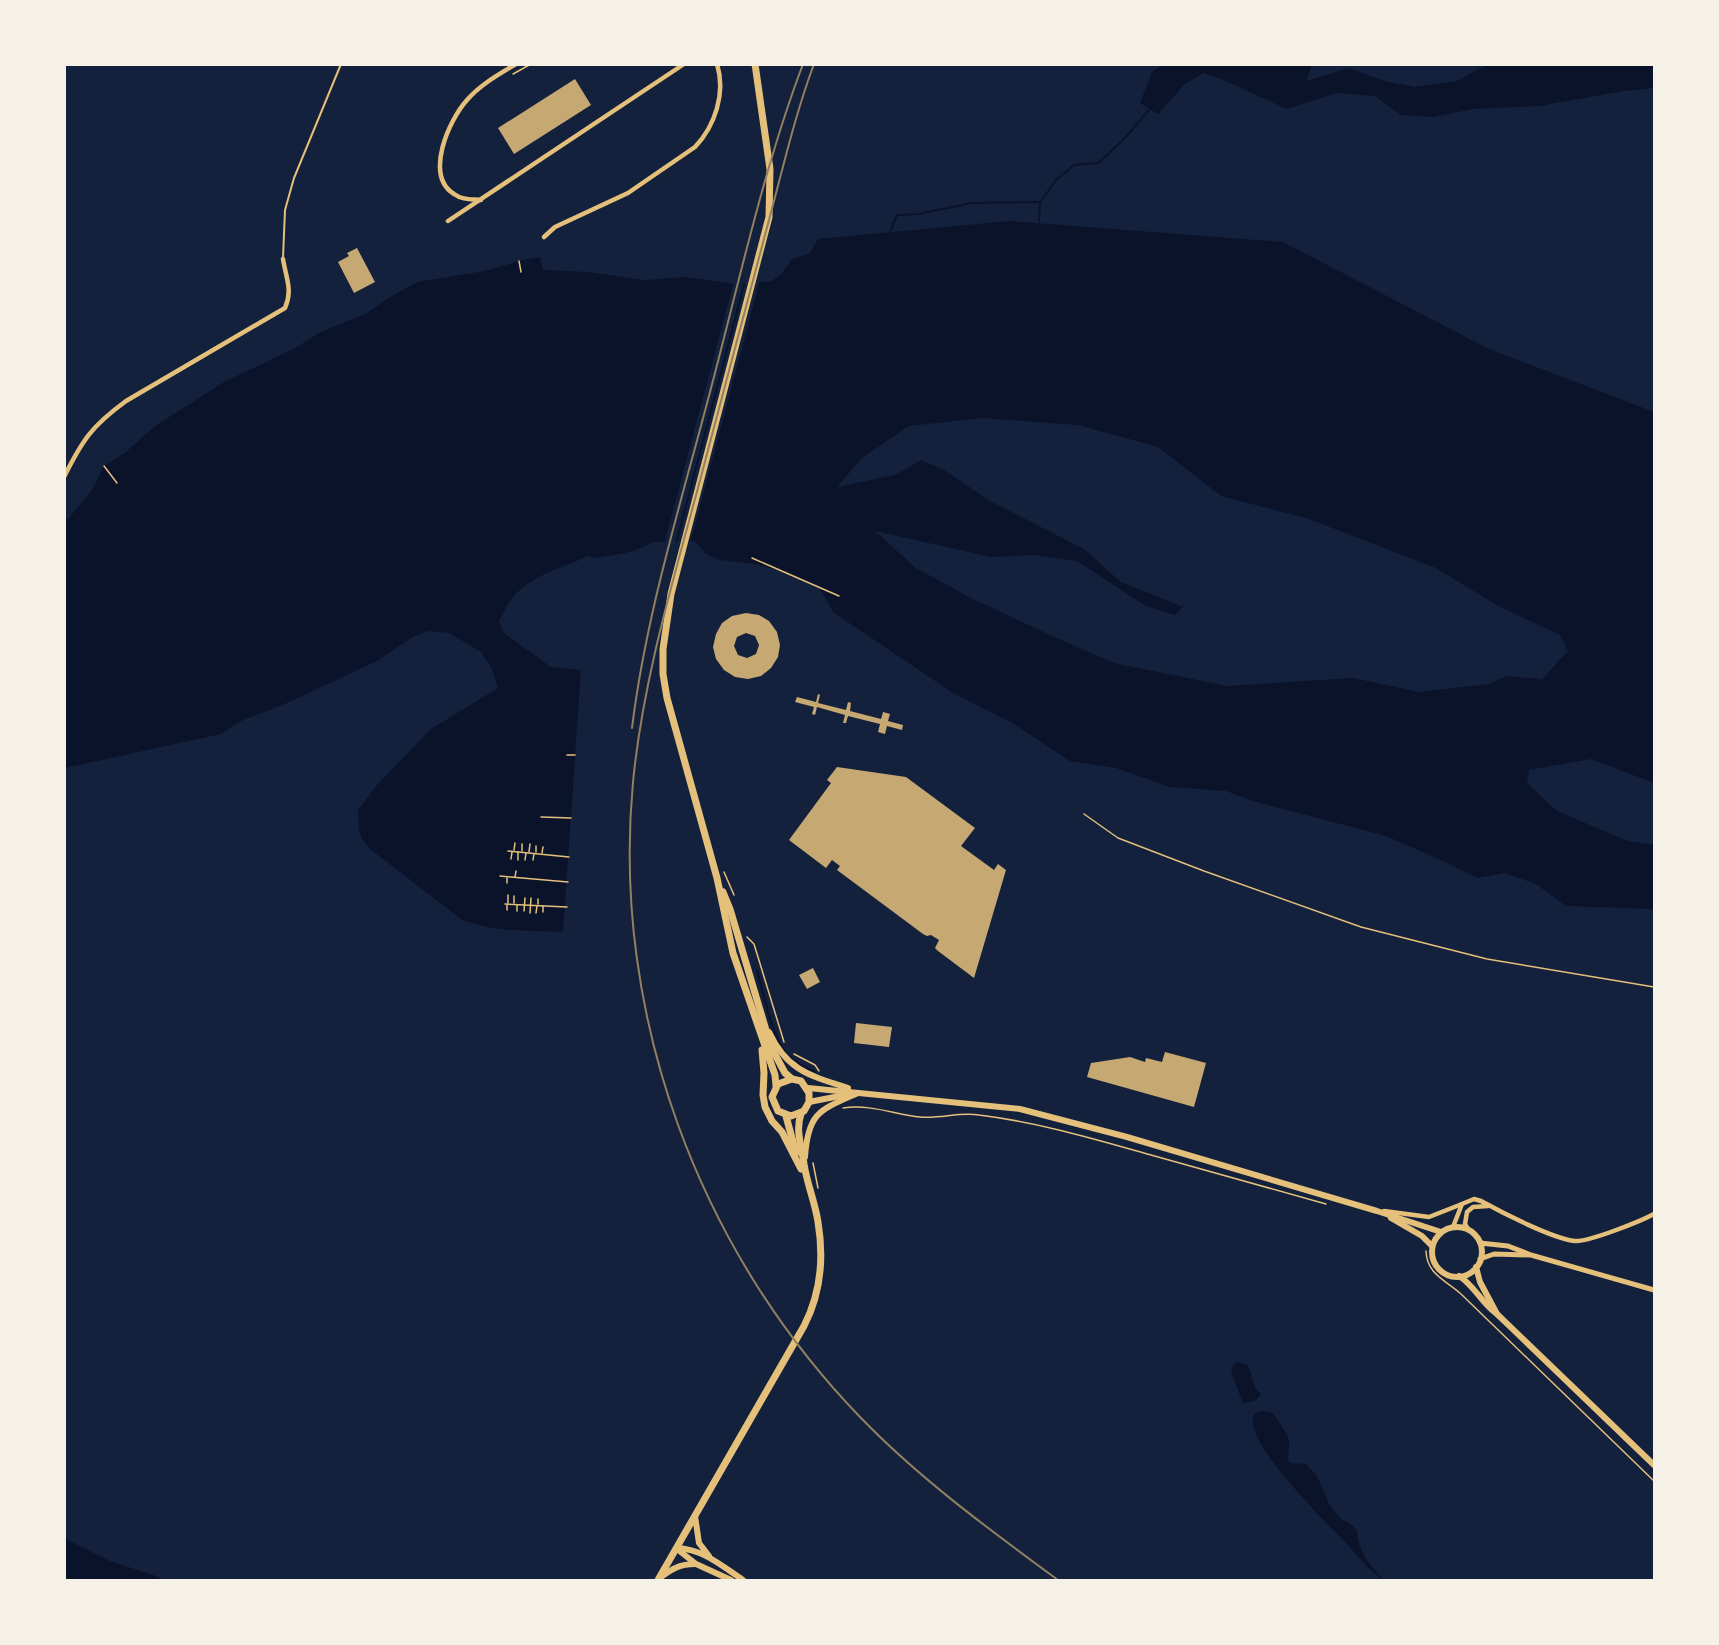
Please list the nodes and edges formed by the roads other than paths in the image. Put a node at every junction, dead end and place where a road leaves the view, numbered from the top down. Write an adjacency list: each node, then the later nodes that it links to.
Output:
1 (341, 64): 9 (lane)
2 (516, 64): 6 (street)
3 (684, 64): 6 (street)
4 (717, 64): 8 (street)
5 (755, 64): 11 (main road)
6 (482, 200): 7 (street)
7 (448, 221)
8 (544, 237)
9 (283, 259): 10 (street)
10 (64, 477)
11 (717, 878): 12 (main road); 13 (main road)
12 (762, 1018): 14 (main road); 17 (main road)
13 (761, 1038): 15 (main road); 21 (main road)
14 (792, 1079): 15 (main road); 16 (main road)
15 (776, 1086): 20 (main road)
16 (808, 1088): 17 (main road); 18 (main road)
17 (860, 1092): 18 (main road); 21 (main road); 24 (main road)
18 (809, 1102): 19 (main road)
19 (801, 1114): 20 (main road); 21 (main road)
20 (786, 1116): 21 (main road)
21 (802, 1166): 38 (main road)
22 (1462, 1204): 23 (street); 24 (street); 26 (street)
23 (1491, 1206): 25 (street); 27 (street)
24 (1377, 1210): 28 (main road); 30 (main road)
25 (1654, 1214)
26 (1453, 1227): 27 (main road); 28 (main road)
27 (1468, 1229): 29 (main road)
28 (1441, 1232): 30 (main road)
29 (1480, 1243): 31 (street); 32 (main road)
30 (1432, 1246): 34 (main road)
31 (1531, 1255): 32 (street); 35 (street)
32 (1480, 1258): 33 (main road)
33 (1476, 1267): 34 (main road); 36 (main road)
34 (1460, 1276): 36 (main road)
35 (1654, 1290)
36 (1497, 1314): 37 (main road)
37 (1654, 1465)
38 (695, 1516): 39 (main road); 40 (main road)
39 (677, 1548): 40 (main road); 41 (main road); 42 (main road)
40 (712, 1558): 44 (main road)
41 (696, 1564): 42 (main road); 43 (main road)
42 (659, 1579)
43 (731, 1581)
44 (743, 1581)

